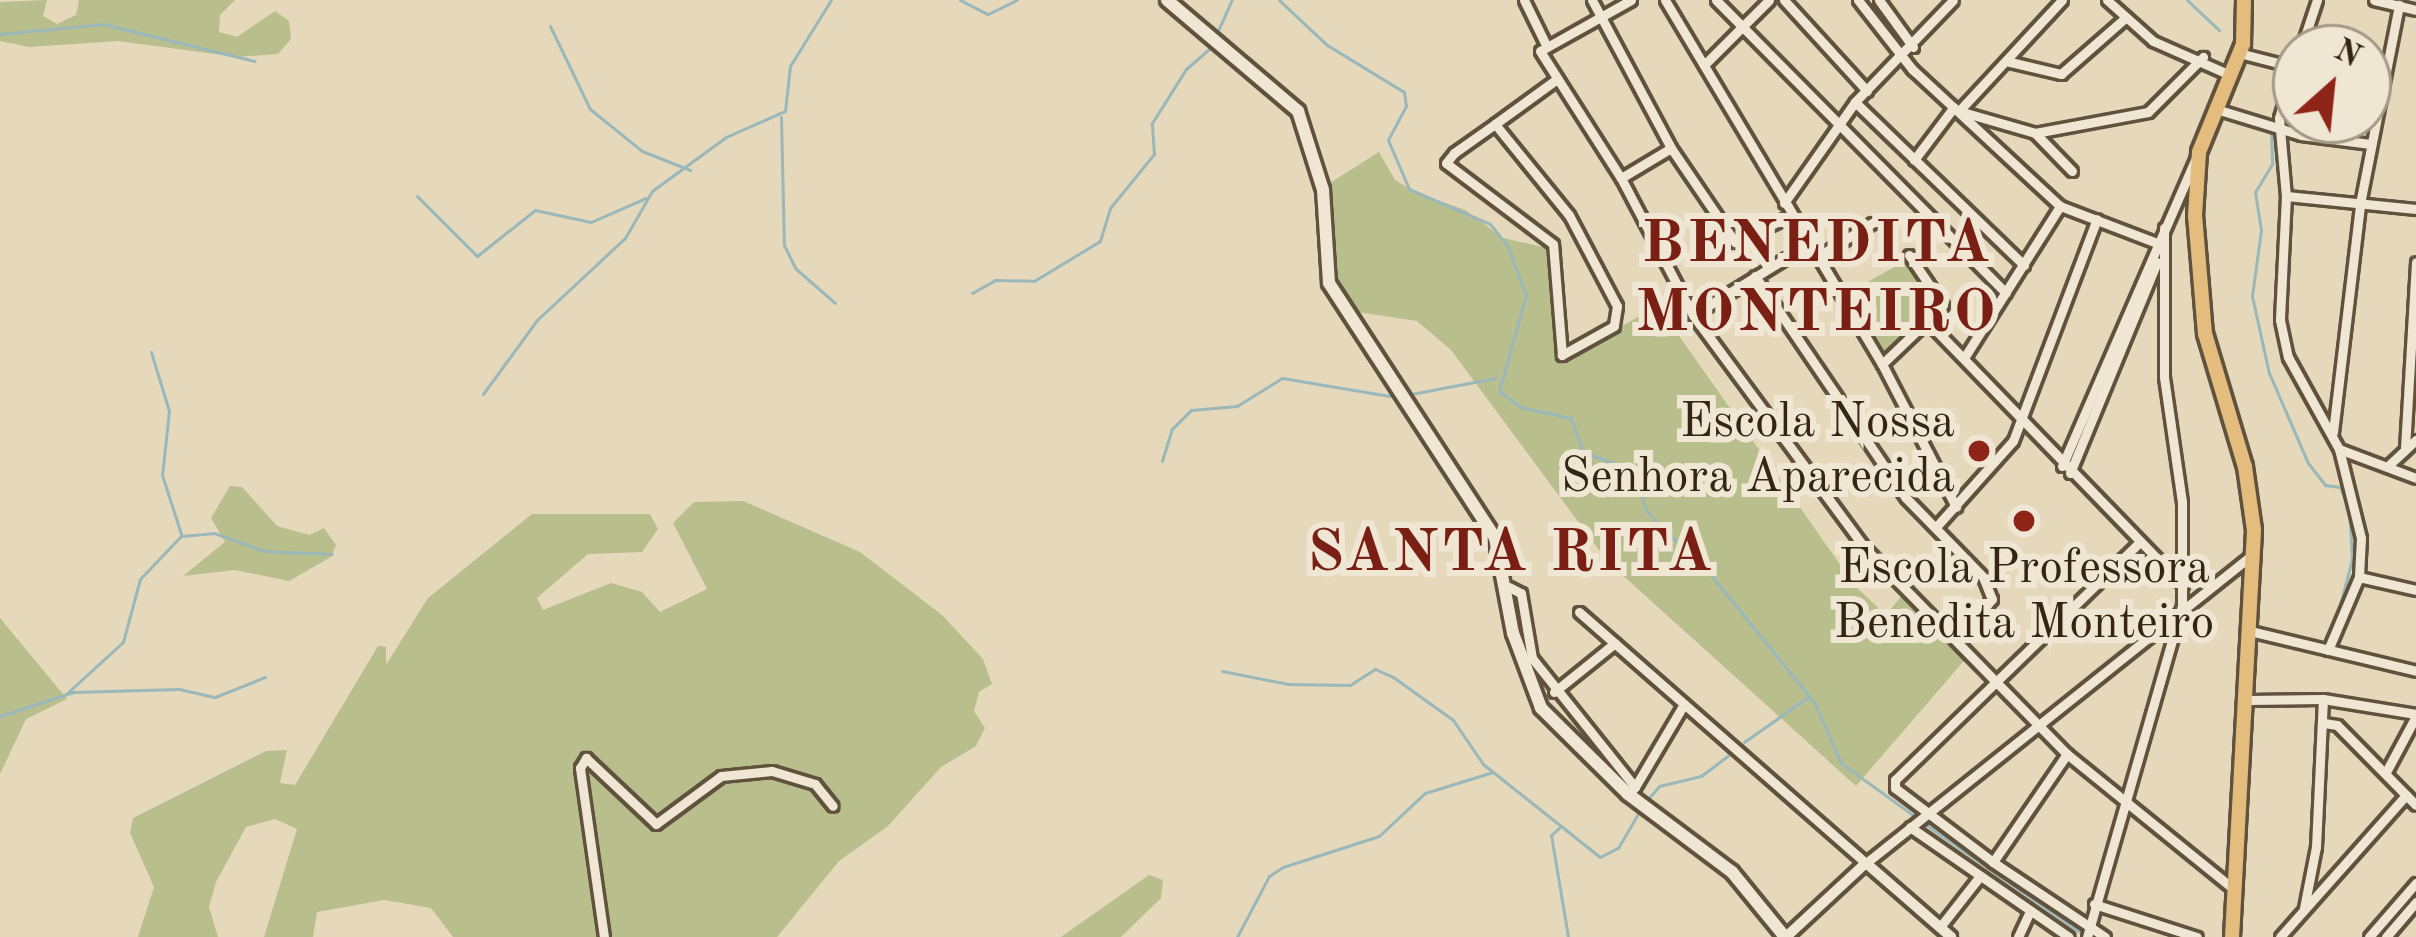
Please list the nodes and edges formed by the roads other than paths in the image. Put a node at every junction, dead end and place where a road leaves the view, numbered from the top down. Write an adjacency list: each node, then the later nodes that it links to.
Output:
1 (1167, 0): 84 (main road)
2 (1524, 0): 22 (street)
3 (1592, 0): 18 (street)
4 (1631, 0): 18 (street)
5 (1665, 0): 28 (street)
6 (1716, 0): 20 (street)
7 (1769, 0): 20 (street)
8 (1784, 0): 31 (street)
9 (1858, 0): 23 (street)
10 (1879, 0): 23 (street)
11 (2062, 0): 27 (street)
12 (2107, 0): 19 (street)
13 (2244, 0): 24 (main road)
14 (2374, 0): 16 (street)
15 (1949, 2): 23 (street)
16 (2399, 5): 17 (street); 21 (street)
17 (2416, 10)
18 (1601, 17): 22 (street); 41 (street)
19 (2125, 18): 25 (street); 27 (street)
20 (1737, 28): 28 (street); 37 (street)
21 (2392, 39)
22 (1544, 49): 30 (street)
23 (1909, 51): 31 (street); 33 (street)
24 (2239, 53): 26 (street); 29 (main road)
25 (2203, 57): 29 (street); 38 (street)
26 (2272, 59)
27 (2006, 61): 33 (street)
28 (1704, 65): 47 (street)
29 (2230, 75): 34 (main road)
30 (1557, 80): 35 (street); 45 (street)
31 (1867, 91): 32 (street)
32 (1855, 102): 37 (street); 43 (street)
33 (1957, 109): 38 (street); 43 (street); 49 (street)
34 (2216, 109): 36 (street); 42 (main road)
35 (1495, 124): 35 (street)
36 (2272, 127)
37 (1838, 130): 47 (street); 64 (street)
38 (2035, 133): 44 (street)
39 (2281, 144): 46 (street)
40 (2370, 144): 48 (street)
41 (1671, 148): 45 (street); 52 (street)
42 (2199, 152): 51 (street); 53 (main road)
43 (1913, 160): 61 (street)
44 (2072, 171)
45 (1621, 178): 66 (street)
46 (2285, 196): 48 (street); 71 (street)
47 (1784, 203): 52 (street)
48 (2360, 204): 50 (street); 71 (street)
49 (2060, 206): 54 (street); 61 (street)
50 (2416, 209)
51 (2170, 214): 53 (street); 57 (street)
52 (1792, 215): 56 (street)
53 (2195, 216): 81 (main road)
54 (2097, 219): 57 (street); 70 (street)
55 (1872, 223): 59 (street)
56 (1808, 244): 59 (street); 62 (street)
57 (2160, 246): 63 (street); 65 (street)
58 (1909, 255): 67 (street)
59 (1817, 256): 69 (street)
60 (2416, 262): 74 (street)
61 (2024, 265): 64 (street)
62 (1755, 276): 66 (street); 79 (street)
63 (2143, 292): 65 (street); 76 (street)
64 (2006, 293): 68 (street)
65 (2161, 298): 83 (street)
66 (1693, 315): 89 (street)
67 (1927, 321): 68 (street); 69 (street)
68 (1964, 358): 70 (street)
69 (1882, 364): 78 (street)
70 (2019, 420): 76 (street); 78 (street)
71 (2333, 434): 73 (street)
72 (2416, 440): 74 (street)
73 (2339, 448): 75 (street); 82 (street)
74 (2405, 448): 75 (street)
75 (2390, 465): 77 (street)
76 (2066, 470): 80 (street)
77 (2416, 478)
78 (1956, 507): 79 (street)
79 (1936, 527): 89 (street)
80 (2138, 544): 83 (street); 93 (street)
81 (2253, 554): 86 (street); 88 (main road)
82 (2359, 577): 85 (street); 91 (street)
83 (2182, 585): 86 (street)
84 (1509, 587): 94 (street); 103 (main road)
85 (2416, 590)
86 (2182, 605): 100 (street); 105 (street)
87 (1579, 613): 90 (street)
88 (2250, 631): 91 (street); 96 (main road)
89 (1959, 639): 93 (street)
90 (1615, 643): 94 (street); 97 (street)
91 (2328, 650): 92 (street)
92 (2416, 671)
93 (1993, 678): 100 (street); 108 (street)
94 (1554, 692): 103 (street)
95 (2323, 699): 96 (street); 98 (street); 99 (street)
96 (2248, 700): 113 (main road)
97 (1684, 704): 103 (street); 110 (street)
98 (2416, 715): 102 (street)
99 (2324, 723): 102 (street); 116 (street)
100 (2037, 725): 101 (street); 108 (street)
101 (2067, 754): 105 (street); 109 (street)
102 (2386, 772): 104 (street)
103 (1632, 791): 122 (main road)
104 (2405, 795): 106 (street); 116 (street)
105 (2124, 804): 113 (street); 115 (street)
106 (2416, 805)
107 (833, 806): 121 (street)
108 (1920, 820): 109 (street); 110 (street); 111 (street)
109 (1993, 862): 119 (street)
110 (1866, 863): 118 (street); 122 (street)
111 (1980, 876): 117 (street); 118 (street)
112 (2416, 883): 130 (street)
113 (2234, 889): 128 (main road)
114 (2416, 902): 120 (street)
115 (2094, 904): 119 (street); 127 (street)
116 (2304, 908): 129 (street)
117 (2030, 911): 124 (street); 125 (street)
118 (1940, 927): 123 (street)
119 (2088, 932): 126 (street)
120 (2391, 935)
121 (604, 937)
122 (1785, 937)
123 (1951, 937)
124 (2018, 937)
125 (2069, 937)
126 (2105, 937)
127 (2197, 937)
128 (2232, 937)
129 (2280, 937)
130 (2369, 937)

